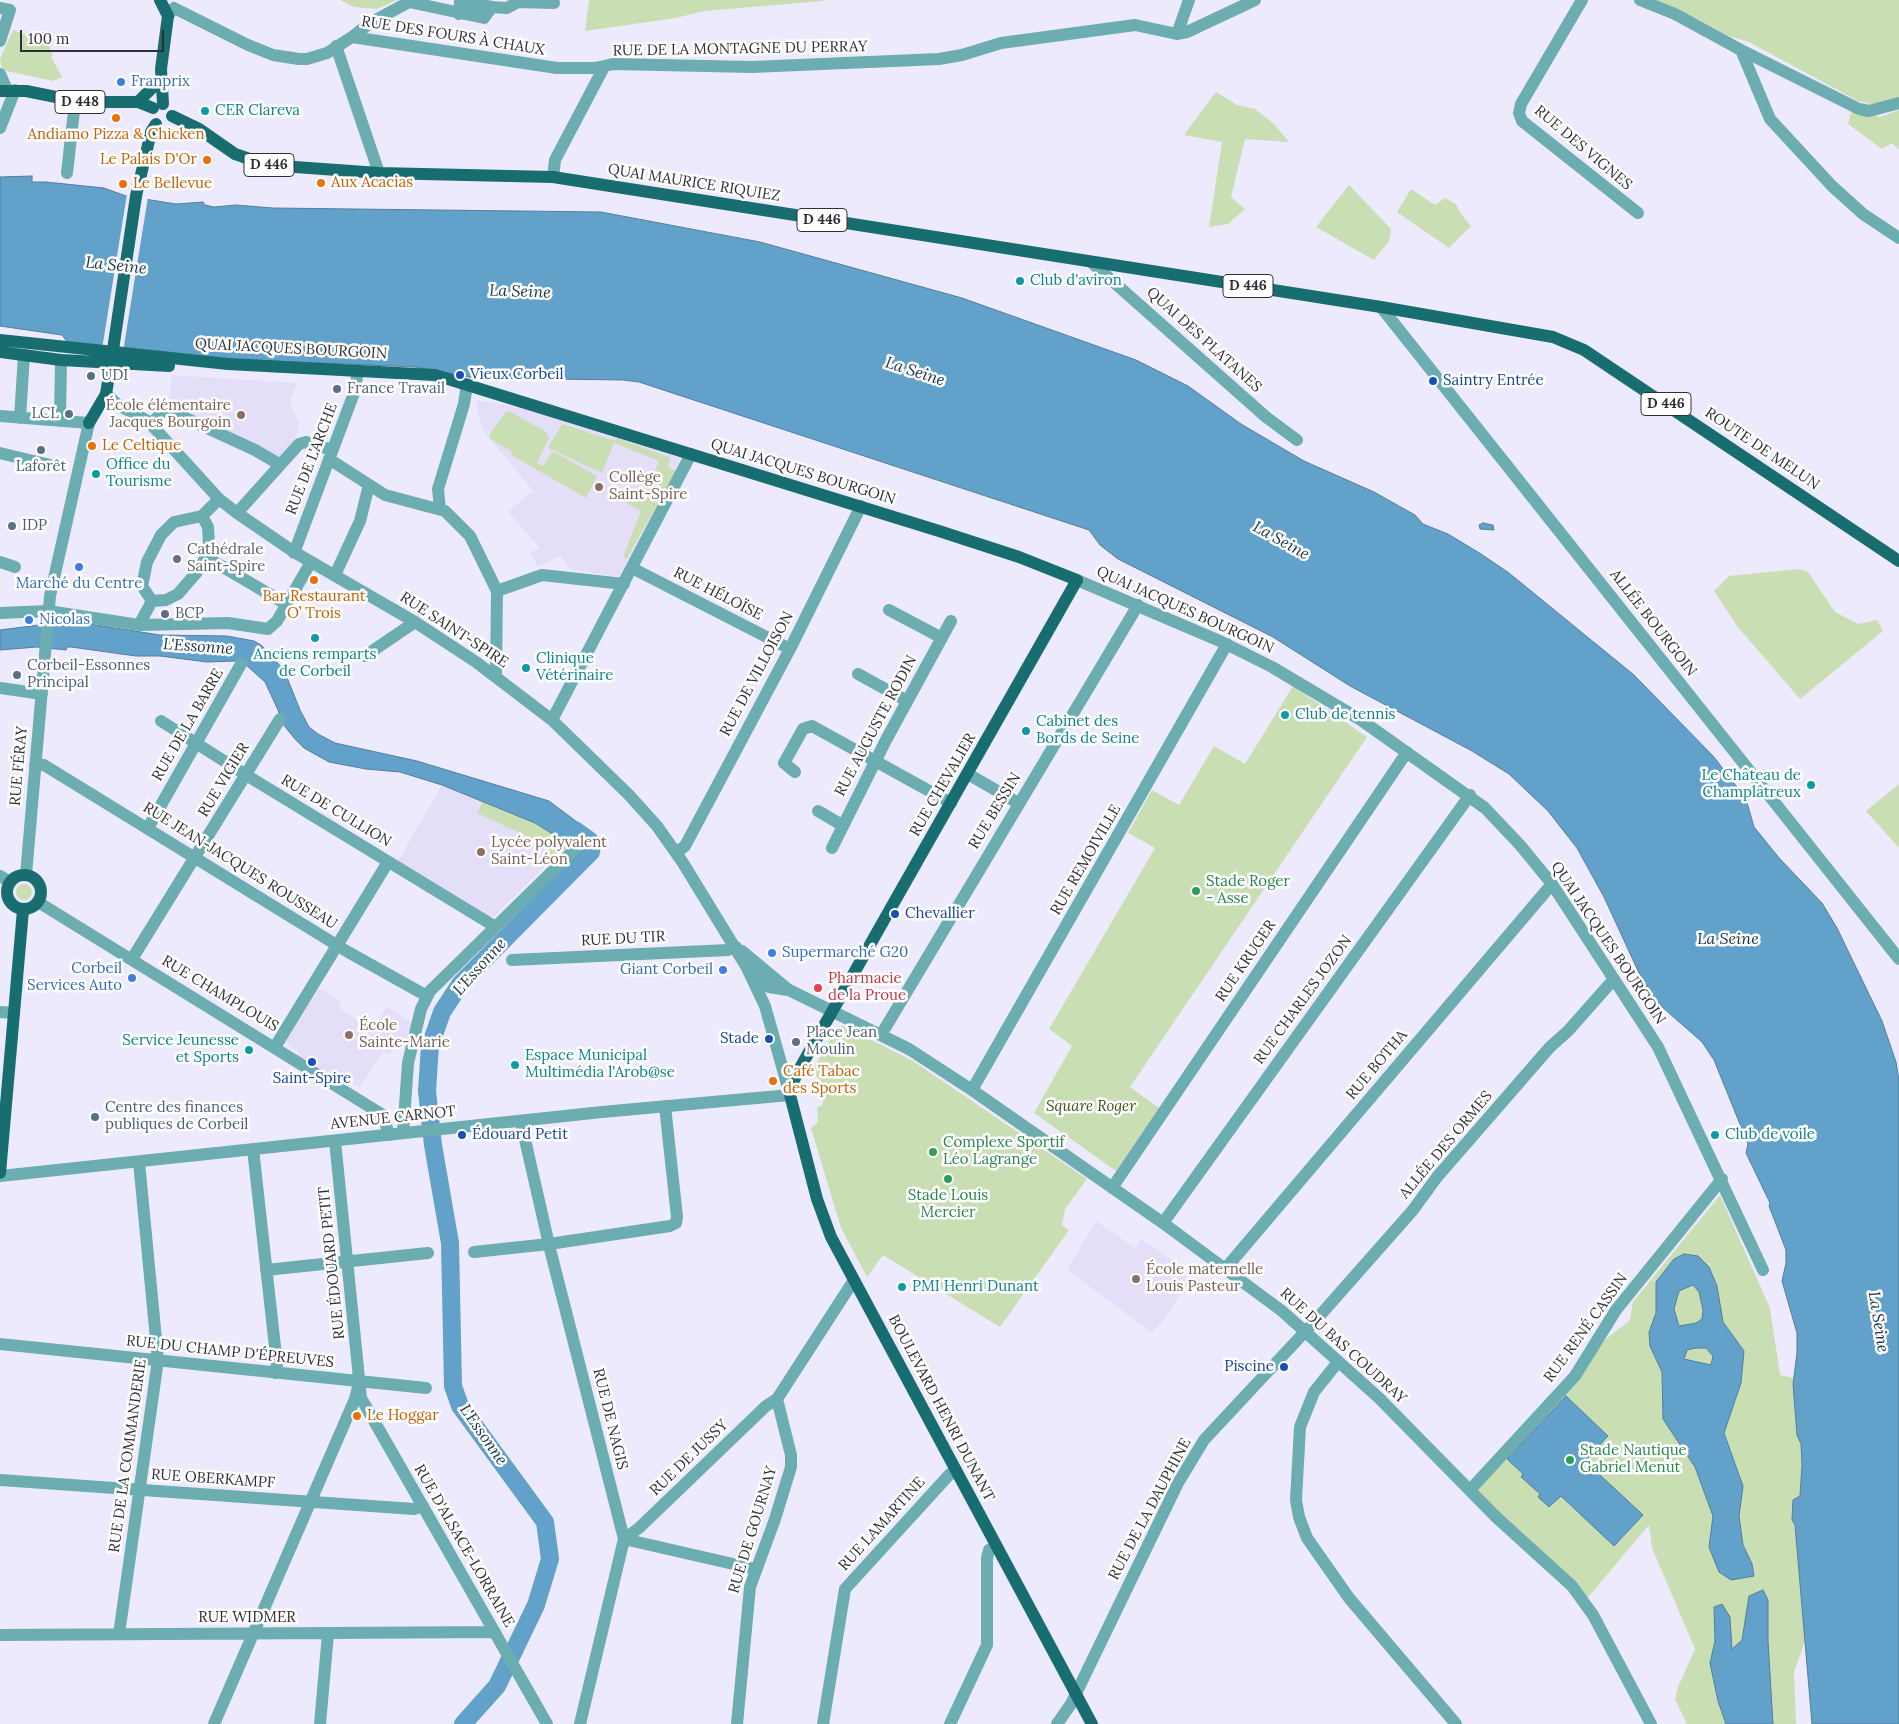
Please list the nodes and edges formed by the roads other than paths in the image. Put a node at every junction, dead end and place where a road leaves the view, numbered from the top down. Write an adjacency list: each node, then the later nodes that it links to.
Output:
1 (160, 0): 7 (main road)
2 (1189, 0): 9 (street)
3 (1255, 0): 9 (street, RUE DE LA MONTAGNE DU PERRAY)
4 (1582, 0): 28 (street, RUE DES VIGNES)
5 (1640, 0): 13 (street)
6 (554, 3): 10 (street)
7 (172, 8): 12 (street, RUE DES FOURS À CHAUX); 16 (main road)
8 (5, 9): 11 (street)
9 (1177, 34): 14 (street, RUE DE LA MONTAGNE DU PERRAY)
10 (352, 37): 12 (street, RUE DES FOURS À CHAUX); 14 (street, RUE DES FOURS À CHAUX)
11 (0, 41)
12 (336, 46): 26 (street)
13 (1741, 50): 20 (street); 29 (street)
14 (604, 67): 27 (street)
15 (0, 74): 17 (street)
16 (161, 78): 19 (main road); 21 (main road)
17 (8, 90): 18 (main road, D 448); 24 (street)
18 (75, 102): 19 (main road, D 448); 25 (street)
19 (138, 102): 21 (main road, D 448)
20 (1899, 103)
21 (158, 106): 22 (main road); 23 (main road)
22 (172, 116): 23 (main road); 26 (main road, D 446)
23 (156, 124): 35 (main road, bridge)
24 (0, 128)
25 (67, 173)
26 (379, 173): 27 (main road, QUAI MAURICE RIQUIEZ / D 446)
27 (553, 177): 30 (main road, QUAI MAURICE RIQUIEZ / D 446)
28 (1638, 213)
29 (1899, 238)
30 (1091, 262): 31 (main road, D 446); 45 (street, QUAI DES PLATANES)
31 (1381, 307): 59 (main road, ROUTE DE MELUN / D 446); 117 (street, ALLÉE BOURGOIN)
32 (0, 340): 35 (main road)
33 (0, 352): 34 (main road)
34 (24, 355): 36 (main road); 41 (street)
35 (111, 357): 36 (main road); 37 (main road, QUAI JACQUES BOURGOIN); 38 (main road, QUAI JACQUES BOURGOIN); 39 (main road)
36 (61, 360): 42 (street)
37 (357, 377): 38 (main road, QUAI JACQUES BOURGOIN); 48 (street, RUE DE L'ARCHE)
38 (467, 384): 47 (main road, QUAI JACQUES BOURGOIN); 54 (street)
39 (106, 394): 43 (main road); 44 (street, RUE SAINT-SPIRE)
40 (0, 416): 41 (street)
41 (20, 418): 42 (street)
42 (60, 422): 43 (street)
43 (89, 423): 72 (street, RUE FÉRAY)
44 (151, 424): 49 (street); 52 (street, RUE SAINT-SPIRE)
45 (1297, 440)
46 (0, 453): 50 (street)
47 (691, 454): 53 (main road, QUAI JACQUES BOURGOIN); 63 (street)
48 (330, 455): 49 (street); 51 (street); 57 (street, RUE DE L'ARCHE)
49 (279, 464): 55 (street)
50 (50, 465)
51 (369, 485): 54 (street); 64 (street)
52 (220, 499): 55 (street, RUE SAINT-SPIRE); 56 (street)
53 (861, 506): 65 (main road, QUAI JACQUES BOURGOIN); 79 (street, RUE DE VILLOISON)
54 (440, 509): 67 (street)
55 (237, 514): 57 (street, RUE SAINT-SPIRE)
56 (202, 516): 58 (street); 68 (street)
57 (294, 552): 61 (street, RUE SAINT-SPIRE)
58 (206, 557): 68 (street); 69 (street)
59 (1899, 561)
60 (0, 562): 62 (street)
61 (312, 562): 64 (street, RUE SAINT-SPIRE); 69 (street)
62 (15, 567)
63 (632, 568): 66 (street); 79 (street, RUE HÉLOÏSE)
64 (335, 575): 75 (street, RUE SAINT-SPIRE)
65 (1077, 580): 70 (street, QUAI JACQUES BOURGOIN); 95 (main road, RUE CHEVALIER)
66 (624, 584): 67 (street); 88 (street)
67 (497, 590): 83 (street)
68 (152, 601): 76 (street)
69 (286, 604): 76 (street)
70 (1138, 605): 78 (street, QUAI JACQUES BOURGOIN); 99 (street, RUE BESSIN)
71 (889, 610): 77 (street)
72 (48, 611): 73 (street); 76 (street); 85 (street, RUE FÉRAY)
73 (0, 613)
74 (951, 621): 77 (street, RUE AUGUSTE RODIN)
75 (415, 622): 80 (street); 83 (street, RUE SAINT-SPIRE)
76 (139, 625)
77 (942, 638): 86 (street, RUE AUGUSTE RODIN)
78 (1227, 644): 91 (street, QUAI JACQUES BOURGOIN); 132 (street, RUE REMOIVILLE)
79 (790, 649): 105 (street, RUE DE VILLOISON)
80 (365, 656)
81 (242, 664): 90 (street, RUE DE LA BARRE)
82 (858, 674): 86 (street)
83 (496, 676): 88 (street, RUE SAINT-SPIRE)
84 (0, 688): 85 (street)
85 (42, 694): 93 (street, RUE FÉRAY)
86 (907, 701): 92 (street, RUE AUGUSTE RODIN)
87 (280, 719): 96 (street, RUE VIGIER)
88 (552, 720): 105 (street, RUE SAINT-SPIRE)
89 (161, 721): 90 (street, RUE DE CULLION)
90 (197, 743): 96 (street, RUE DE CULLION); 102 (street, RUE DE LA BARRE)
91 (1407, 752): 97 (street, QUAI JACQUES BOURGOIN); 144 (street, RUE KRUGER)
92 (875, 760): 94 (street); 98 (street); 101 (street, RUE AUGUSTE RODIN)
93 (36, 765): 102 (street, RUE JEAN-JACQUES ROUSSEAU); 108 (street, RUE FÉRAY)
94 (795, 772)
95 (968, 774): 98 (main road, RUE CHEVALIER); 99 (street)
96 (246, 775): 106 (street, RUE VIGIER); 107 (street, RUE DE CULLION)
97 (1470, 795): 110 (street, QUAI JACQUES BOURGOIN); 145 (street, RUE CHARLES JOZON)
98 (951, 803): 125 (main road, RUE CHEVALIER)
99 (1018, 803): 128 (street, RUE BESSIN)
100 (818, 811): 101 (street)
101 (842, 825): 103 (street, RUE AUGUSTE RODIN)
102 (148, 828): 106 (street, RUE JEAN-JACQUES ROUSSEAU)
103 (832, 848)
104 (574, 850): 113 (street)
105 (676, 853): 115 (street, RUE SAINT-SPIRE)
106 (196, 858): 114 (street, RUE JEAN-JACQUES ROUSSEAU); 116 (street, RUE VIGIER)
107 (388, 862): 113 (street, RUE DE CULLION); 114 (street)
108 (26, 875): 109 (main road); 111 (main road)
109 (5, 879): 112 (main road)
110 (1552, 884): 120 (street, QUAI JACQUES BOURGOIN); 150 (street, RUE BOTHA)
111 (38, 902): 112 (main road); 116 (street, RUE CHAMPLOUIS)
112 (23, 910): 127 (main road)
113 (494, 926): 123 (street)
114 (338, 945): 123 (street, RUE JEAN-JACQUES ROUSSEAU); 129 (street)
115 (736, 946): 118 (street, RUE DU TIR); 119 (street, RUE SAINT-SPIRE); 122 (street, RUE SAINT-SPIRE)
116 (132, 959): 129 (street, RUE CHAMPLOUIS)
117 (1899, 959)
118 (512, 960)
119 (746, 966): 121 (street); 124 (street, RUE SAINT-SPIRE)
120 (1614, 979): 143 (street, QUAI JACQUES BOURGOIN); 154 (street, ALLÉE DES ORMES)
121 (769, 987): 122 (street); 124 (street)
122 (789, 990): 125 (street, RUE SAINT-SPIRE)
123 (427, 996): 137 (street)
124 (765, 1006): 130 (street, RUE SAINT-SPIRE)
125 (834, 1008): 128 (street, RUE DU BAS COUDRAY); 131 (main road, RUE CHEVALIER)
126 (0, 1012): 127 (street)
127 (14, 1013): 142 (main road)
128 (881, 1035): 132 (street, RUE DU BAS COUDRAY)
129 (275, 1047): 135 (street, RUE CHAMPLOUIS)
130 (784, 1066): 131 (street); 133 (street, RUE SAINT-SPIRE)
131 (797, 1074): 133 (main road, RUE CHEVALIER)
132 (972, 1090): 144 (street, RUE DU BAS COUDRAY)
133 (790, 1095): 134 (street, AVENUE CARNOT); 153 (main road, BOULEVARD HENRI DUNANT)
134 (665, 1106): 136 (street, AVENUE CARNOT); 146 (street)
135 (384, 1115): 137 (street, RUE CHAMPLOUIS); 138 (street)
136 (522, 1122): 137 (street, AVENUE CARNOT); 146 (street, RUE DE NAGIS)
137 (407, 1130): 138 (street, AVENUE CARNOT)
138 (389, 1135): 139 (street, AVENUE CARNOT)
139 (335, 1141): 140 (street, AVENUE CARNOT); 149 (street, RUE ÉDOUARD PETIT)
140 (253, 1149): 141 (street, AVENUE CARNOT); 151 (street)
141 (139, 1162): 142 (street, AVENUE CARNOT); 156 (street, RUE DE LA COMMANDERIE)
142 (0, 1175)
143 (1722, 1179): 152 (street, QUAI JACQUES BOURGOIN); 165 (street, RUE RENÉ CASSIN)
144 (1112, 1188): 145 (street, RUE DU BAS COUDRAY)
145 (1164, 1223): 150 (street, RUE DU BAS COUDRAY)
146 (549, 1244): 147 (street); 168 (street, RUE DE NAGIS)
147 (474, 1252)
148 (428, 1253): 149 (street)
149 (348, 1262): 151 (street); 159 (street, RUE ÉDOUARD PETIT)
150 (1226, 1268): 154 (street, RUE DU BAS COUDRAY)
151 (266, 1270): 158 (street)
152 (1763, 1270)
153 (854, 1280): 161 (street); 162 (main road, BOULEVARD HENRI DUNANT)
154 (1304, 1333): 157 (street, RUE DU BAS COUDRAY); 176 (street, RUE DE LA DAUPHINE)
155 (0, 1344): 156 (street, RUE DU CHAMP D'ÉPREUVES)
156 (158, 1360): 158 (street, RUE DU CHAMP D'ÉPREUVES); 164 (street, RUE DE LA COMMANDERIE)
157 (1338, 1362): 165 (street, RUE DU BAS COUDRAY); 188 (street)
158 (276, 1373): 159 (street, RUE DU CHAMP D'ÉPREUVES)
159 (359, 1382): 160 (street, RUE DU CHAMP D'ÉPREUVES); 166 (street); 167 (street, RUE D'ALSACE-LORRAINE)
160 (426, 1388)
161 (777, 1399): 168 (street, RUE DE JUSSY); 170 (street, RUE DE GOURNAY)
162 (956, 1470): 169 (main road, BOULEVARD HENRI DUNANT); 184 (street, RUE LAMARTINE)
163 (0, 1480): 164 (street, RUE OBERKAMPF)
164 (140, 1490): 166 (street, RUE OBERKAMPF); 172 (street, RUE DE LA COMMANDERIE)
165 (1470, 1490): 189 (street, RUE DU BAS COUDRAY)
166 (309, 1502): 167 (street, RUE OBERKAMPF); 175 (street)
167 (422, 1506): 171 (street, RUE D'ALSACE-LORRAINE)
168 (624, 1539): 170 (street); 182 (street, RUE DE NAGIS)
169 (996, 1546): 176 (main road, BOULEVARD HENRI DUNANT); 185 (street)
170 (755, 1569): 183 (street, RUE DE GOURNAY)
171 (495, 1632): 173 (street, RUE WIDMER); 177 (street, RUE D'ALSACE-LORRAINE)
172 (119, 1634): 174 (street, RUE WIDMER); 175 (street, RUE WIDMER)
173 (328, 1634): 175 (street, RUE WIDMER); 179 (street)
174 (0, 1635)
175 (252, 1635): 178 (street)
176 (1076, 1692): 186 (street, RUE DE LA DAUPHINE); 187 (main road, BOULEVARD HENRI DUNANT)
177 (539, 1711): 180 (street); 181 (street, RUE D'ALSACE-LORRAINE)
178 (214, 1724)
179 (320, 1724)
180 (533, 1724)
181 (547, 1724)
182 (580, 1724)
183 (737, 1724)
184 (824, 1724)
185 (950, 1724)
186 (1057, 1724)
187 (1092, 1724)
188 (1456, 1724)
189 (1651, 1724)

